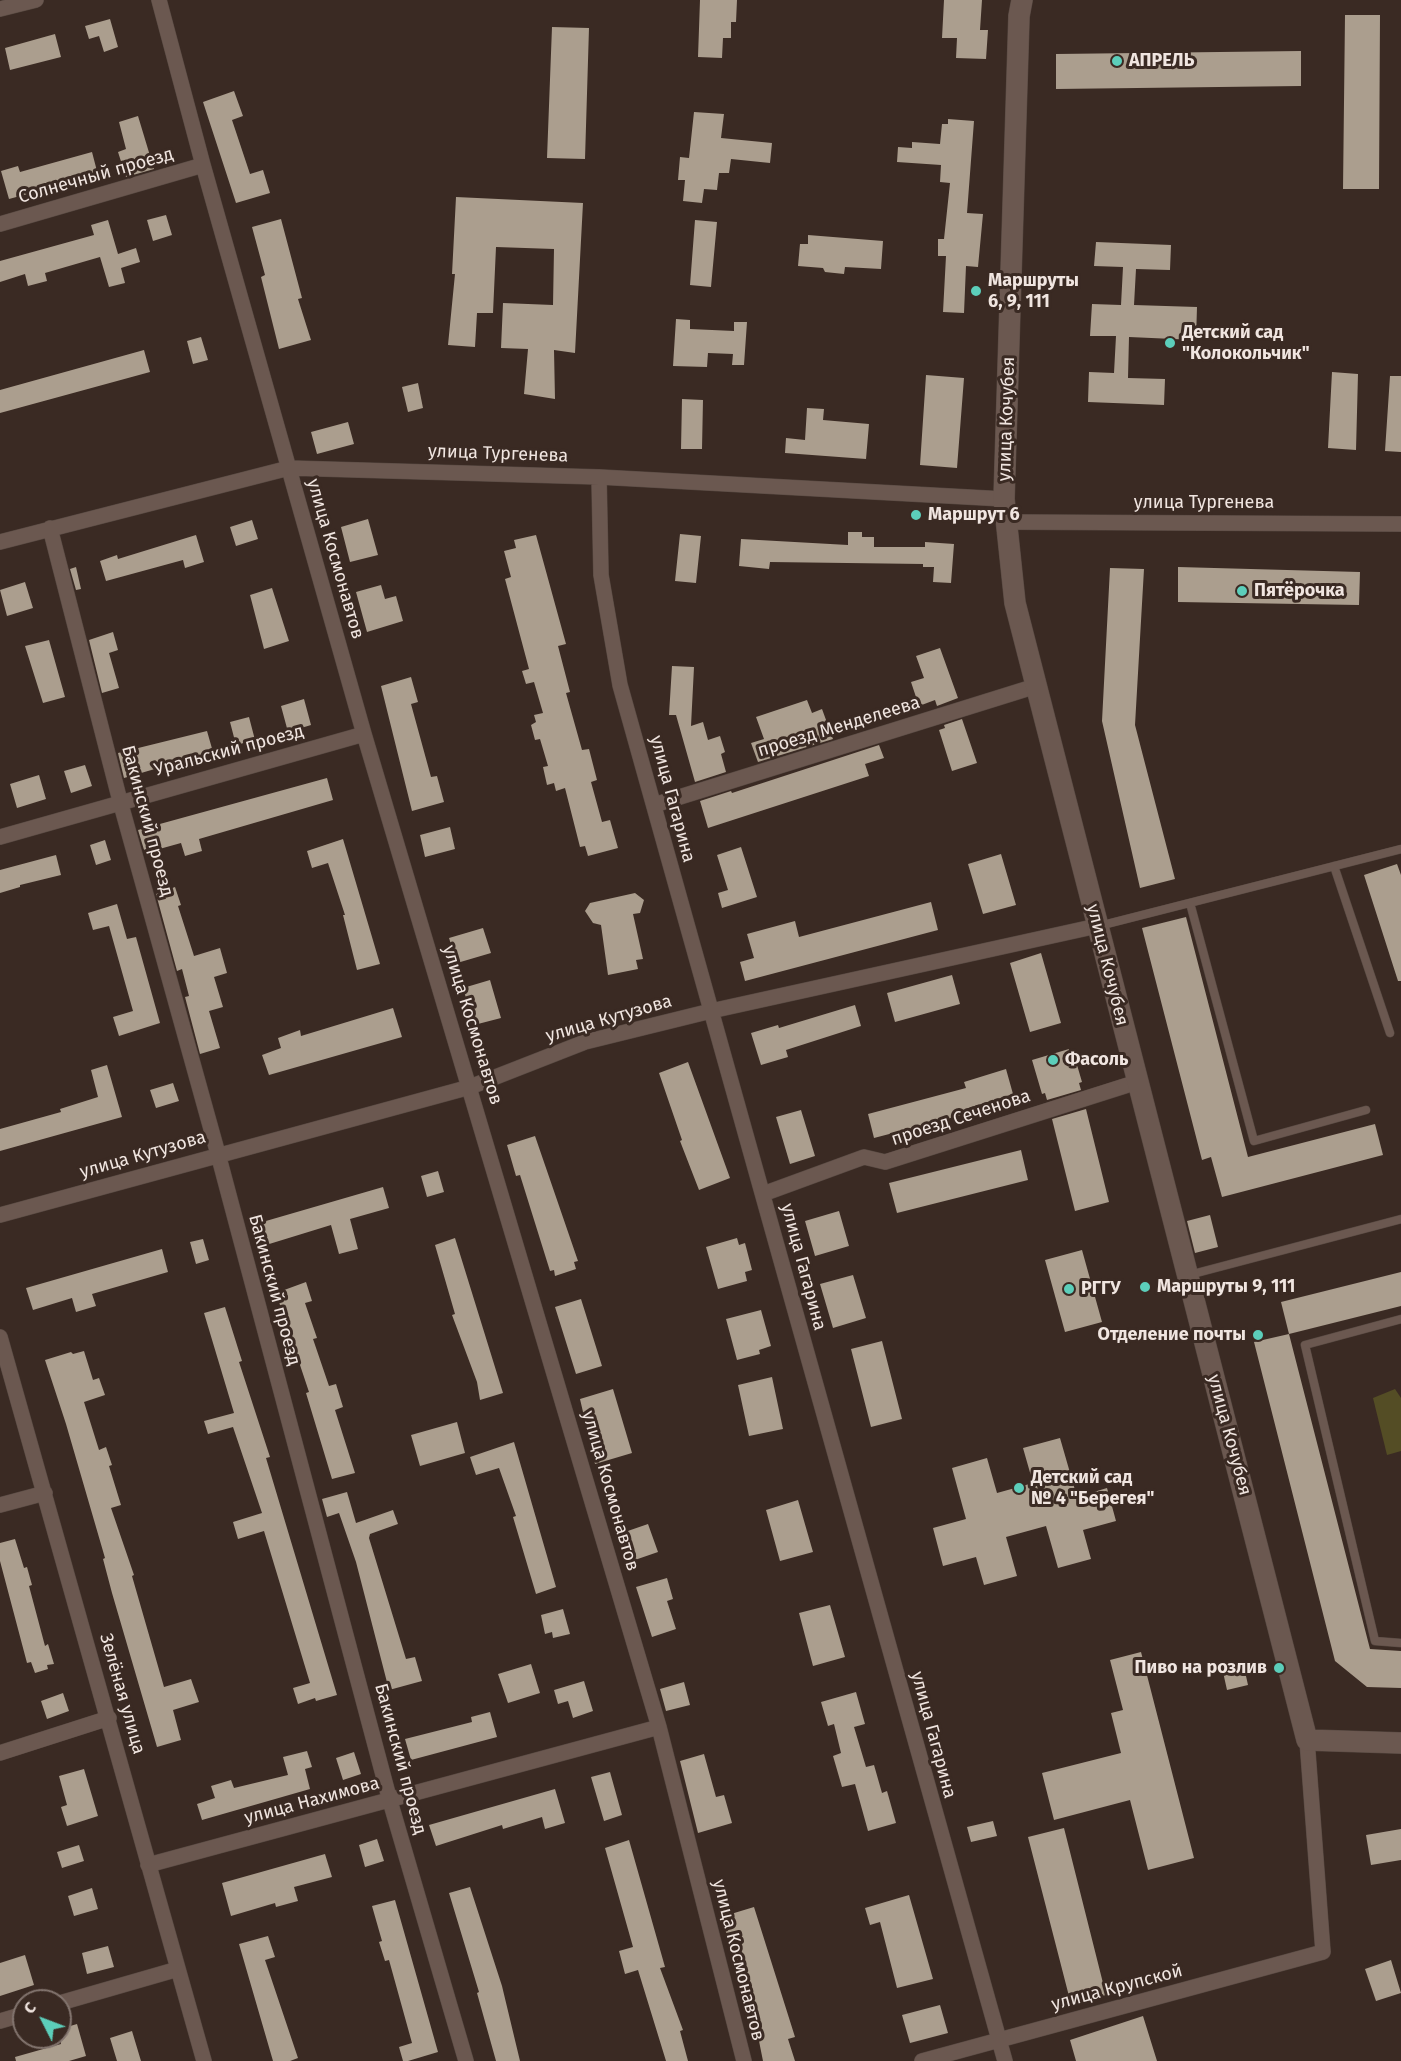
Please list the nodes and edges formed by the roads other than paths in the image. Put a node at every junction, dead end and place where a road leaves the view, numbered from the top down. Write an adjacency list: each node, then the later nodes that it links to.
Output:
1 (36, 0): 4 (street)
2 (159, 0): 5 (street, улица Космонавтов)
3 (1022, 0): 9 (main road, улица Кочубея)
4 (0, 9)
5 (203, 165): 6 (street, Солнечный проезд); 7 (street, улица Космонавтов)
6 (0, 224)
7 (289, 468): 8 (street, улица Тургенева); 12 (street, улица Тургенева); 15 (street, улица Космонавтов)
8 (599, 477): 9 (street, улица Тургенева); 17 (street, улица Гагарина)
9 (1004, 499): 10 (main road, улица Кочубея)
10 (1006, 522): 11 (street, улица Тургенева); 14 (main road, улица Кочубея)
11 (1401, 524)
12 (50, 528): 13 (street, улица Тургенева); 16 (street, Бакинский проезд)
13 (0, 542)
14 (1036, 686): 17 (street, проезд Менделеева); 22 (main road, улица Кочубея)
15 (364, 734): 16 (street, Уральский проезд); 26 (street, улица Космонавтов)
16 (120, 801): 18 (street, Уральский проезд); 28 (street, Бакинский проезд)
17 (654, 805): 23 (street, улица Гагарина)
18 (0, 837)
19 (1401, 849): 20 (lane)
20 (1334, 866): 21 (lane); 24 (lane)
21 (1190, 903): 22 (lane); 27 (lane)
22 (1097, 926): 23 (street, улица Кутузова); 25 (main road, улица Кочубея)
23 (711, 1011): 26 (street, улица Кутузова); 29 (street, улица Гагарина)
24 (1390, 1033)
25 (1137, 1082): 29 (street, проезд Сеченова); 32 (main road, улица Кочубея)
26 (470, 1087): 28 (street, улица Кутузова); 39 (street, улица Космонавтов)
27 (1366, 1110)
28 (218, 1154): 30 (street, улица Кутузова); 43 (street, Бакинский проезд)
29 (763, 1194): 48 (street, улица Гагарина)
30 (0, 1215)
31 (1401, 1219): 32 (lane)
32 (1187, 1275): 40 (main road, улица Кочубея)
33 (1401, 1319): 37 (lane)
34 (0, 1338): 35 (street, Зелёная улица)
35 (45, 1493): 36 (street); 38 (street, Зелёная улица)
36 (0, 1505)
37 (1401, 1642)
38 (109, 1718): 42 (street); 44 (street, Зелёная улица)
39 (659, 1727): 43 (street, улица Нахимова); 51 (street, улица Космонавтов)
40 (1307, 1740): 41 (main road); 45 (street, улица Кочубея)
41 (1401, 1743)
42 (0, 1752)
43 (390, 1800): 44 (street, улица Нахимова); 50 (street, Бакинский проезд)
44 (148, 1865): 46 (street, Зелёная улица)
45 (1323, 1952): 48 (street, улица Крупской)
46 (178, 1969): 47 (street); 49 (street, Зелёная улица)
47 (72, 2000)
48 (997, 2041): 52 (street, улица Крупской); 53 (street, улица Гагарина)
49 (204, 2061)
50 (466, 2061)
51 (744, 2061)
52 (922, 2061)
53 (1005, 2061)

